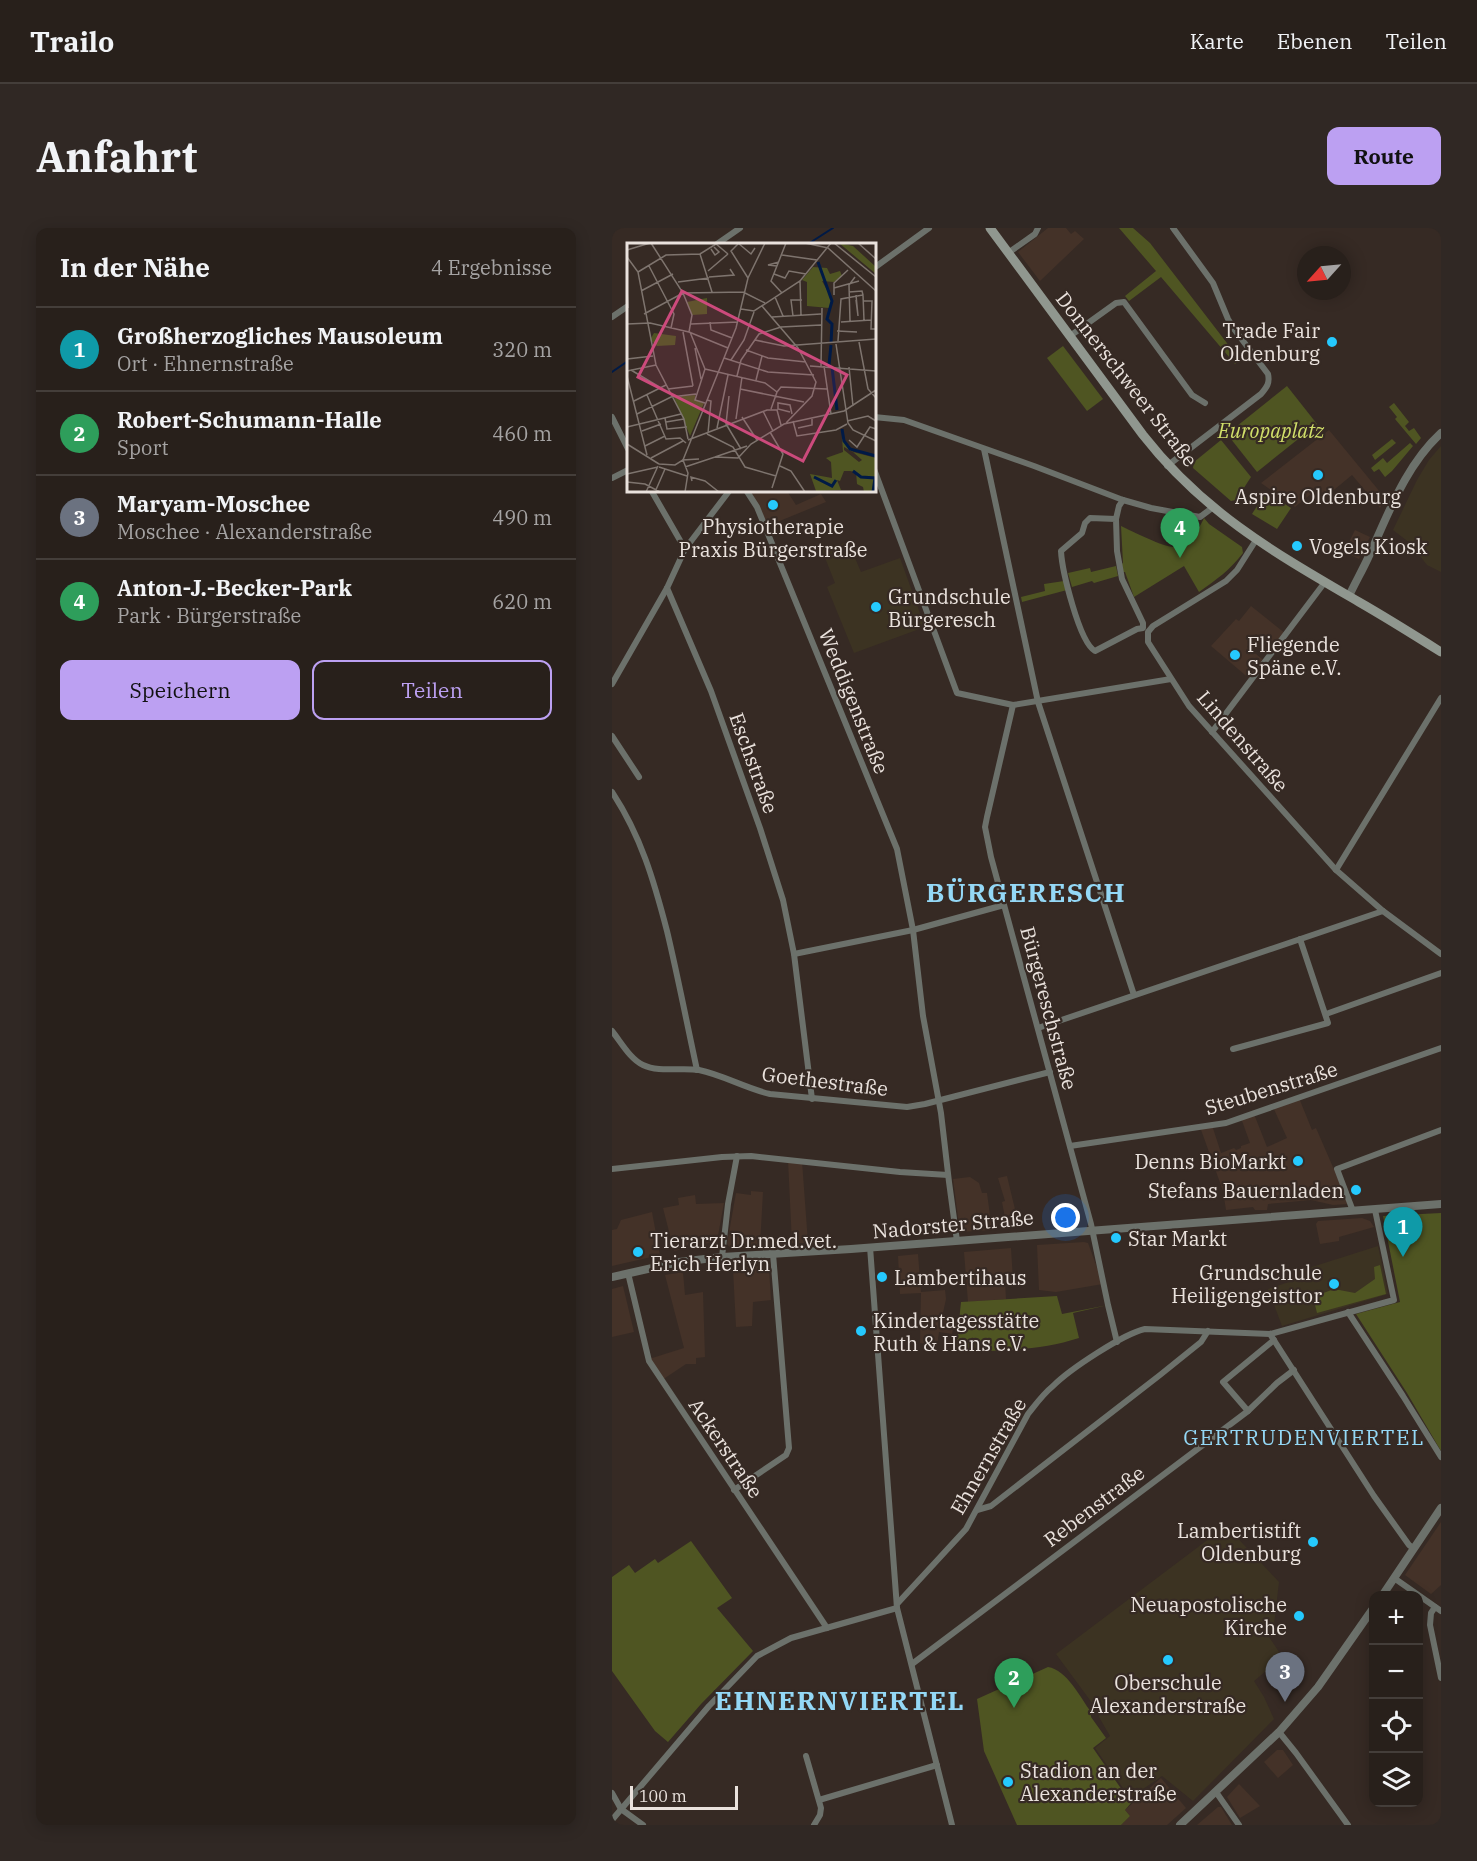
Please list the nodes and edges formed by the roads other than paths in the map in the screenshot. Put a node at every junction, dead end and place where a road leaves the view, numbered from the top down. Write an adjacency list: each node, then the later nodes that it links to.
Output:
1 (740, 228): 6 (street)
2 (929, 228): 8 (street)
3 (990, 228): 7 (main road, Donnerschweer Straße)
4 (1038, 228): 7 (street)
5 (1173, 228): 18 (street)
6 (718, 243)
7 (1008, 253): 11 (main road, Donnerschweer Straße)
8 (876, 267)
9 (627, 307): 10 (street)
10 (612, 317)
11 (1070, 336): 12 (street); 18 (main road, Donnerschweer Straße)
12 (1205, 403)
13 (612, 417): 16 (street)
14 (876, 417): 17 (street)
15 (1441, 433): 32 (street)
16 (626, 438)
17 (984, 449): 25 (street); 38 (street)
18 (1167, 466): 26 (main road, Donnerschweer Straße)
19 (627, 470): 21 (street)
20 (876, 474): 39 (street)
21 (612, 478)
22 (652, 492): 29 (street)
23 (728, 492): 29 (street)
24 (747, 492): 47 (street, Weddigenstraße)
25 (1123, 500): 26 (street); 27 (street)
26 (1212, 508): 28 (main road, Donnerschweer Straße)
27 (1116, 519): 33 (street, Lindenstraße); 33 (street)
28 (1256, 540): 30 (main road, Donnerschweer Straße); 33 (street)
29 (685, 549): 31 (street)
30 (1325, 582): 32 (main road, Donnerschweer Straße); 40 (street)
31 (667, 588): 36 (street); 49 (street, Eschstraße)
32 (1349, 596): 34 (main road, Donnerschweer Straße)
33 (1145, 630): 35 (street, Lindenstraße)
34 (1441, 652)
35 (1171, 679): 38 (street); 40 (street, Lindenstraße)
36 (612, 684)
37 (1441, 698): 44 (street)
38 (1038, 702): 39 (street); 52 (street)
39 (1013, 705): 45 (street, Bürgereschstraße)
40 (1212, 732): 44 (street, Lindenstraße)
41 (612, 736): 42 (street)
42 (639, 777)
43 (612, 792): 58 (street)
44 (1336, 870): 46 (street, Lindenstraße)
45 (1004, 905): 47 (street); 54 (street, Bürgereschstraße)
46 (1383, 911): 48 (street); 50 (street, Lindenstraße)
47 (913, 930): 49 (street); 61 (street, Weddigenstraße)
48 (1300, 939): 52 (street); 53 (street)
49 (794, 954): 60 (street, Eschstraße)
50 (1441, 954)
51 (1441, 973): 53 (street)
52 (1134, 995): 54 (street)
53 (1326, 1014): 57 (street)
54 (1038, 1028): 59 (street, Bürgereschstraße)
55 (612, 1030): 58 (street, Goethestraße)
56 (1441, 1048): 63 (street, Steubenstraße)
57 (1233, 1049)
58 (697, 1070): 60 (street, Goethestraße)
59 (1050, 1072): 61 (street, Goethestraße); 63 (street, Bürgereschstraße)
60 (812, 1099): 61 (street, Goethestraße)
61 (939, 1101): 66 (street, Weddigenstraße)
62 (1441, 1130): 69 (street)
63 (1070, 1146): 70 (street, Bürgereschstraße)
64 (737, 1156): 65 (street); 66 (street); 74 (street)
65 (612, 1169)
66 (948, 1175): 71 (street, Weddigenstraße)
67 (1441, 1204): 68 (street, Nadorster Straße)
68 (1375, 1210): 69 (street, Nadorster Straße); 77 (street, Ehnernstraße)
69 (1353, 1211): 70 (street, Nadorster Straße)
70 (1093, 1230): 71 (street, Nadorster Straße); 80 (street, Bürgereschstraße)
71 (957, 1241): 72 (street, Nadorster Straße)
72 (870, 1248): 73 (street, Nadorster Straße); 90 (street)
73 (773, 1254): 74 (street, Nadorster Straße); 84 (street)
74 (722, 1257): 75 (street, Nadorster Straße)
75 (628, 1272): 76 (street, Nadorster Straße); 84 (street, Ackerstraße)
76 (612, 1277)
77 (1348, 1312): 79 (street, Ehnernstraße); 83 (street)
78 (1208, 1330): 79 (street, Ehnernstraße); 80 (street, Ehnernstraße); 86 (street)
79 (1272, 1337): 81 (street); 82 (street)
80 (1117, 1342): 86 (street, Ehnernstraße)
81 (1294, 1370): 82 (street, Rebenstraße); 87 (street)
82 (1248, 1411): 94 (street, Rebenstraße)
83 (1441, 1457)
84 (734, 1490): 93 (street, Ackerstraße)
85 (1441, 1508): 87 (street)
86 (978, 1510): 90 (street, Ehnernstraße)
87 (1413, 1548): 88 (street)
88 (1394, 1578): 89 (street); 91 (street)
89 (1385, 1591)
90 (897, 1606): 93 (street); 94 (street)
91 (1438, 1609): 95 (street)
92 (1369, 1614): 96 (street)
93 (827, 1628): 102 (street)
94 (912, 1664): 98 (street)
95 (1441, 1677)
96 (1279, 1732): 99 (street); 109 (street)
97 (806, 1756): 101 (street)
98 (937, 1765): 101 (street); 106 (street)
99 (1216, 1792): 107 (street); 108 (street)
100 (612, 1793): 102 (street)
101 (819, 1800): 105 (street)
102 (621, 1809): 103 (street); 104 (street)
103 (612, 1820)
104 (643, 1825)
105 (814, 1825)
106 (952, 1825)
107 (1180, 1825)
108 (1239, 1825)
109 (1348, 1825)

